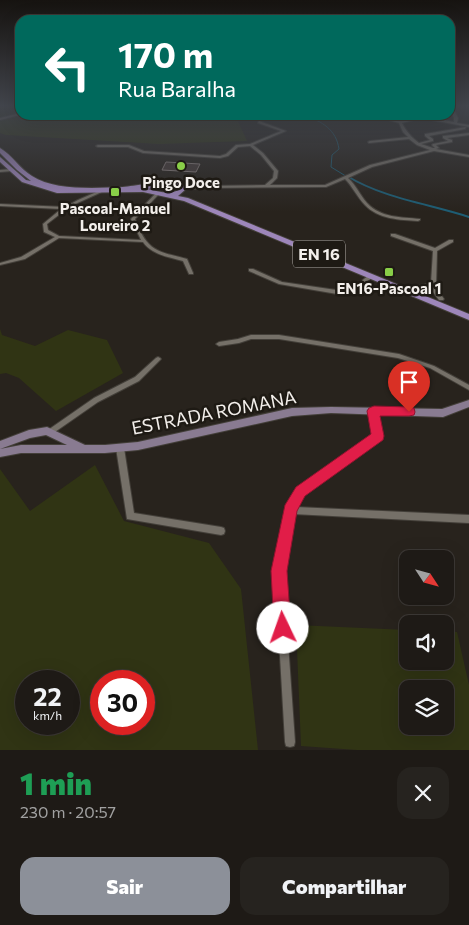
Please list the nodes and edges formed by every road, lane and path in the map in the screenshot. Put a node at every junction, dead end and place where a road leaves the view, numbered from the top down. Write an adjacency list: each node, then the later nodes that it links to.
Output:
1 (260, 141): 8 (street)
2 (380, 141): 6 (street)
3 (414, 141): 7 (street)
4 (428, 141): 7 (street)
5 (451, 141): 11 (street)
6 (370, 142)
7 (418, 144): 11 (street)
8 (250, 145): 9 (street); 18 (street)
9 (98, 146)
10 (0, 150): 17 (main road, EN 16)
11 (433, 150): 12 (street); 16 (street)
12 (469, 156)
13 (0, 158): 14 (main road, EN 16)
14 (11, 170): 15 (street); 20 (main road, EN 16)
15 (0, 171)
16 (346, 178): 18 (street); 24 (street)
17 (163, 184): 19 (main road, EN 16); 21 (main road)
18 (266, 187): 19 (street)
19 (181, 188): 21 (main road, EN 16); 35 (main road, EN 16)
20 (85, 194): 21 (main road, EN 16); 23 (street)
21 (162, 194): 27 (street); 33 (main road, EN 16)
22 (0, 205): 23 (street)
23 (65, 208): 26 (street)
24 (418, 220)
25 (393, 235): 29 (street)
26 (58, 237): 27 (street); 30 (street)
27 (142, 241): 32 (street)
28 (451, 241): 29 (street)
29 (434, 250): 34 (street)
30 (0, 264)
31 (251, 270): 33 (street)
32 (191, 273)
33 (371, 276): 38 (main road, EN 16)
34 (433, 284): 35 (street); 36 (street)
35 (413, 288): 36 (main road, EN 16)
36 (441, 299): 37 (main road, EN 16)
37 (469, 310)
38 (469, 317)
39 (219, 344): 41 (street)
40 (158, 359): 44 (street)
41 (469, 388)
42 (469, 403): 43 (street, ESTRADA ROMANA)
43 (374, 411): 46 (street, ESTRADA ROMANA); 49 (street)
44 (50, 432): 45 (street); 47 (street, ESTRADA ROMANA)
45 (0, 445)
46 (120, 448): 47 (street, ESTRADA ROMANA); 51 (street)
47 (84, 449): 48 (street, ESTRADA ROMANA)
48 (0, 452)
49 (290, 510): 50 (street); 52 (street)
50 (469, 519)
51 (221, 531)
52 (290, 742)

